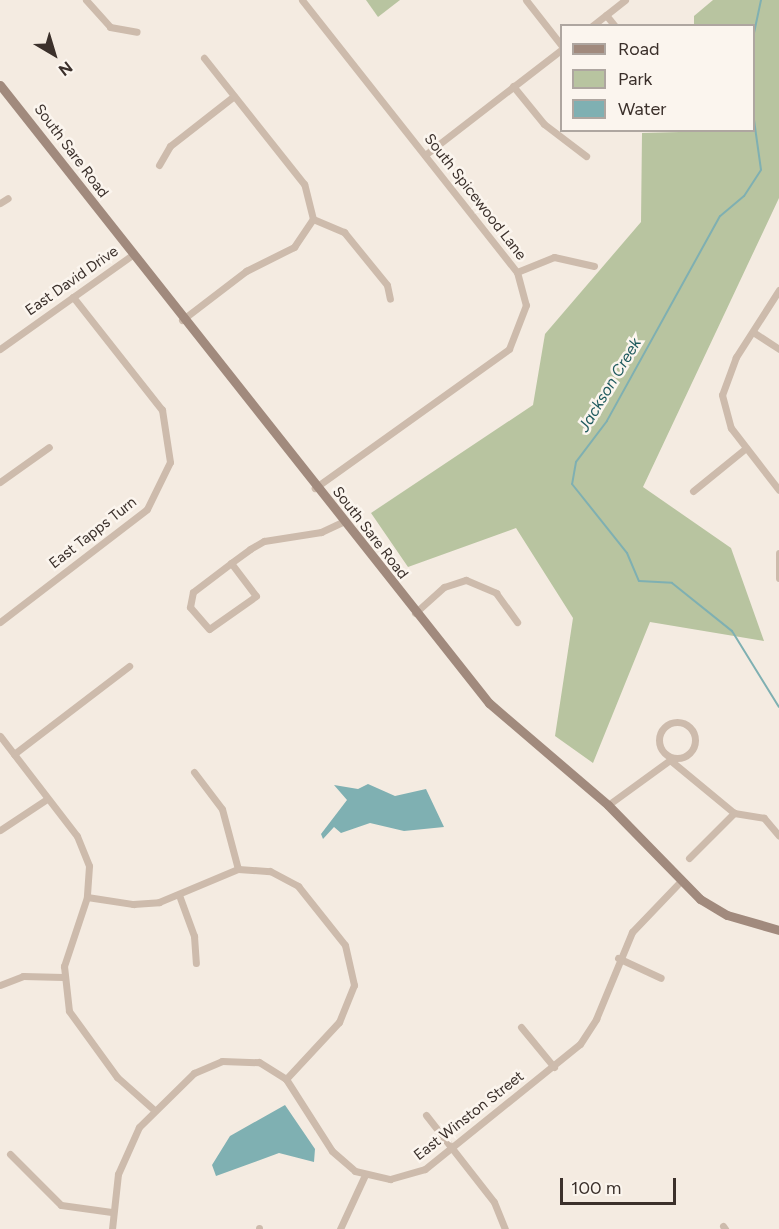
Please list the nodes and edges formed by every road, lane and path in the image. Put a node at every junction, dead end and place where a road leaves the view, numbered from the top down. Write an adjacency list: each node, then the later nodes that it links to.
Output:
1 (86, 0): 8 (street)
2 (302, 0): 15 (street, South Spicewood Lane)
3 (526, 0): 9 (street)
4 (625, 0): 5 (street)
5 (606, 15): 6 (street); 7 (street)
6 (595, 24)
7 (613, 24)
8 (137, 32)
9 (560, 46)
10 (560, 48): 13 (street)
11 (204, 58): 14 (street)
12 (0, 85): 21 (main road, South Sare Road)
13 (513, 86): 15 (street); 16 (street)
14 (234, 96): 17 (street); 20 (street)
15 (425, 155): 23 (street, South Spicewood Lane)
16 (586, 156)
17 (159, 165)
18 (8, 198): 19 (street)
19 (0, 203)
20 (313, 219): 26 (street); 27 (street)
21 (131, 256): 25 (street, East David Drive); 27 (main road, South Sare Road)
22 (594, 266): 23 (street)
23 (517, 272): 34 (street, South Spicewood Lane)
24 (779, 290): 28 (street)
25 (73, 297): 29 (street, East David Drive); 42 (street, East Tapps Turn)
26 (390, 299)
27 (182, 320): 34 (main road, South Sare Road)
28 (753, 332): 30 (street); 32 (street)
29 (0, 349)
30 (779, 349)
31 (49, 447): 33 (street)
32 (746, 448): 35 (street); 36 (street)
33 (0, 482)
34 (315, 488): 37 (main road, South Sare Road)
35 (779, 490)
36 (693, 491)
37 (342, 522): 39 (street); 41 (main road, South Sare Road)
38 (779, 553): 40 (street)
39 (231, 563): 39 (street)
40 (779, 578)
41 (415, 613): 43 (street); 50 (main road, South Sare Road)
42 (0, 622)
43 (517, 622)
44 (129, 666): 46 (street)
45 (0, 736): 46 (street)
46 (14, 754): 49 (street)
47 (670, 760): 47 (street); 50 (street); 51 (street)
48 (194, 772): 55 (street)
49 (47, 799): 52 (street); 58 (street)
50 (608, 805): 56 (main road, South Sare Road)
51 (734, 813): 53 (street); 54 (street)
52 (0, 830)
53 (779, 836)
54 (689, 858)
55 (238, 869): 57 (street); 67 (street)
56 (680, 882): 59 (main road, South Sare Road); 60 (street, East Winston Street)
57 (179, 895): 58 (street); 61 (street)
58 (87, 897): 62 (street)
59 (779, 929)
60 (618, 958): 63 (street); 66 (street, East Winston Street)
61 (196, 963)
62 (63, 977): 64 (street); 68 (street)
63 (661, 978)
64 (0, 985)
65 (521, 1027): 66 (street)
66 (554, 1067): 70 (street, East Winston Street)
67 (286, 1079): 68 (street); 72 (street)
68 (153, 1109): 73 (street)
69 (426, 1115): 70 (street)
70 (452, 1149): 72 (street, East Winston Street); 76 (street)
71 (10, 1154): 73 (street)
72 (365, 1175): 75 (street)
73 (112, 1212): 74 (street)
74 (112, 1229)
75 (340, 1229)
76 (505, 1229)

